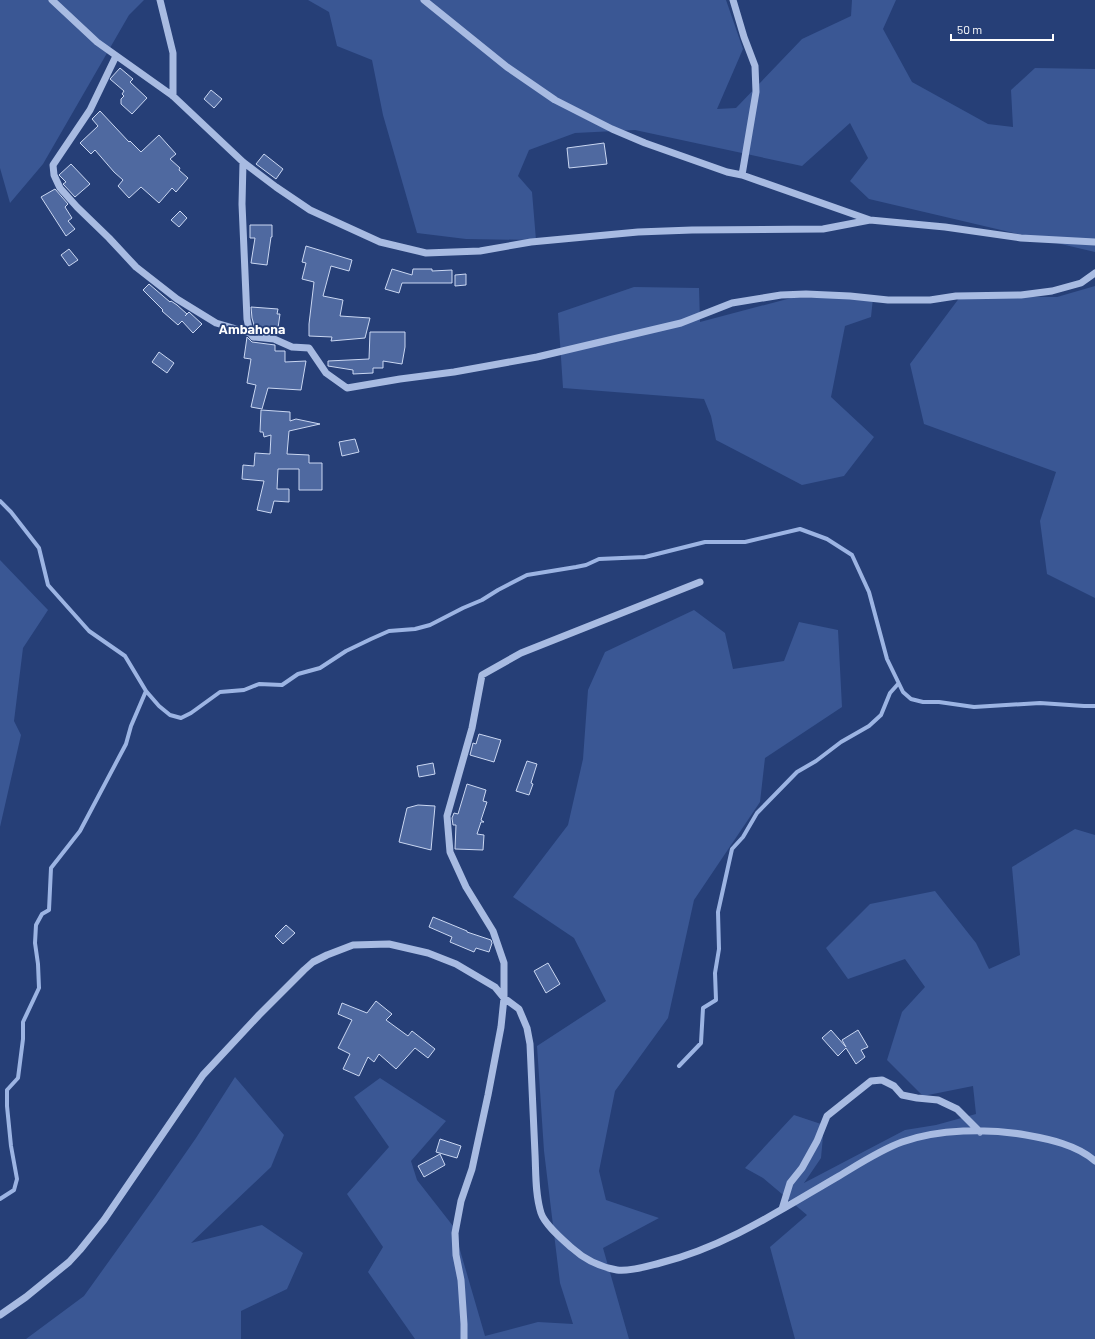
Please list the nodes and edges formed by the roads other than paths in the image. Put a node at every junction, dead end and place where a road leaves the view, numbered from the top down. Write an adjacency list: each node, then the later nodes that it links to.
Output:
1 (52, 0): 5 (street)
2 (160, 0): 6 (street)
3 (424, 0): 8 (street)
4 (733, 0): 8 (street)
5 (116, 56): 6 (street); 12 (street)
6 (173, 96): 7 (street)
7 (243, 162): 9 (street); 12 (street)
8 (742, 175): 9 (street)
9 (870, 220): 10 (street)
10 (1095, 242)
11 (1095, 273): 12 (street)
12 (250, 333)
13 (700, 582): 14 (street)
14 (504, 998): 17 (street); 18 (street); 19 (street)
15 (980, 1132): 16 (street); 17 (street); 17 (street)
16 (1095, 1161)
17 (782, 1209)
18 (0, 1315)
19 (464, 1339)

